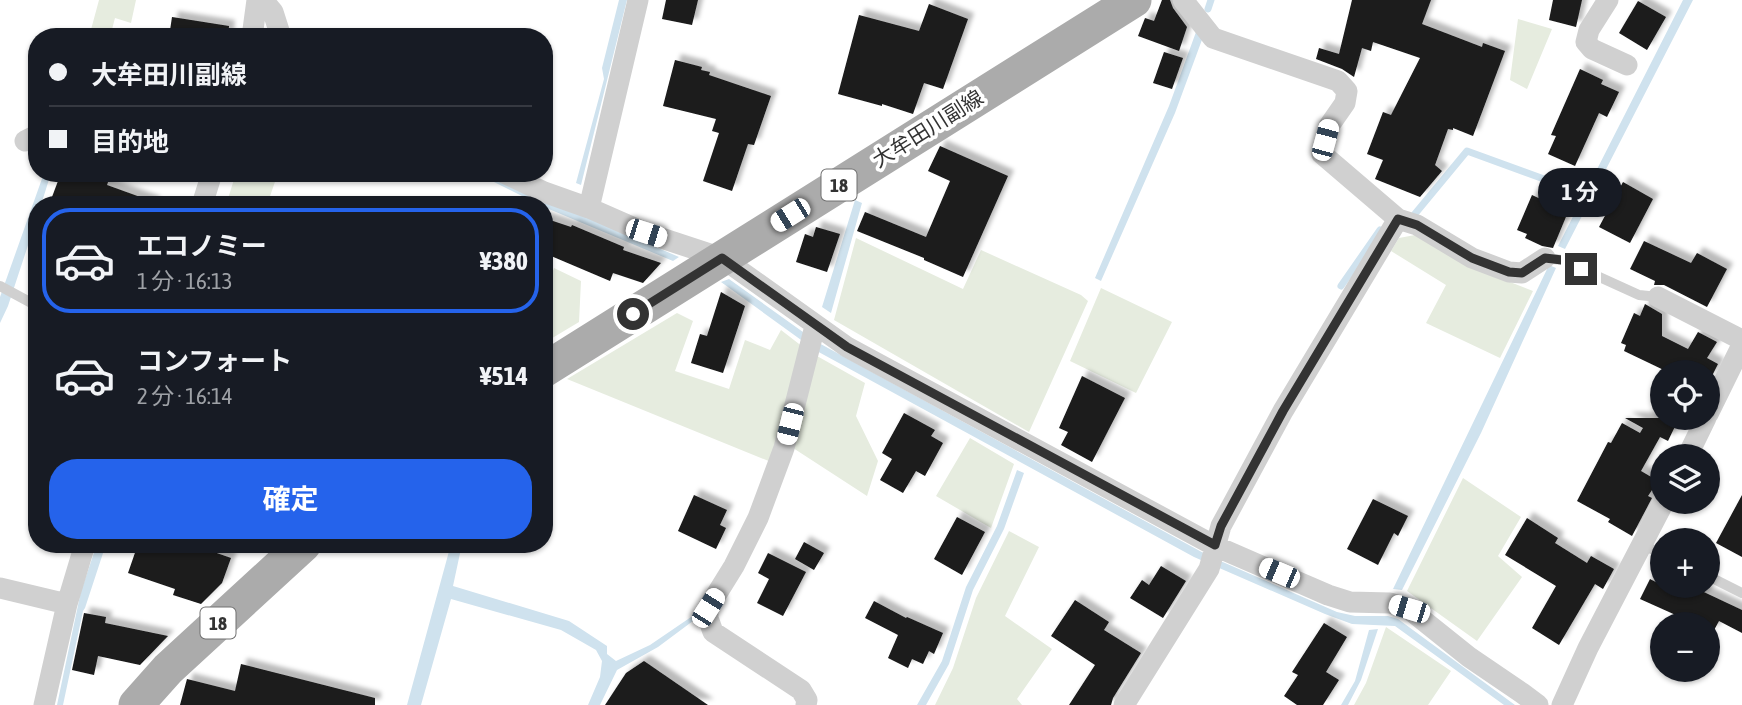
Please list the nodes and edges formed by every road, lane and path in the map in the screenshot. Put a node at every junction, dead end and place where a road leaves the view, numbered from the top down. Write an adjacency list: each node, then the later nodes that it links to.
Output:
1 (260, 0): 6 (street); 7 (street)
2 (638, 0): 10 (street)
3 (1134, 0): 12 (main road, 大牟田川副線 / 18)
4 (1184, 0): 11 (street)
5 (1608, 0): 8 (street)
6 (254, 28)
7 (278, 28)
8 (1627, 65)
9 (523, 182): 10 (street)
10 (589, 208): 12 (street)
11 (1398, 219): 13 (street); 21 (street)
12 (722, 258): 17 (street); 19 (main road, 大牟田川副線 / 18)
13 (1545, 258): 15 (lane)
14 (0, 286): 16 (lane)
15 (1658, 297): 18 (street)
16 (28, 301)
17 (815, 326): 21 (street); 31 (street)
18 (1742, 343): 20 (street)
19 (553, 364)
20 (1720, 389)
21 (1215, 545): 32 (street); 33 (street)
22 (82, 553): 28 (street)
23 (294, 553): 30 (main road, 18)
24 (1650, 555): 34 (street)
25 (1720, 582): 27 (lane)
26 (0, 588): 28 (street)
27 (1742, 593)
28 (67, 604): 29 (street)
29 (44, 705)
30 (136, 705)
31 (806, 705)
32 (1124, 705)
33 (1538, 705)
34 (1562, 705)

